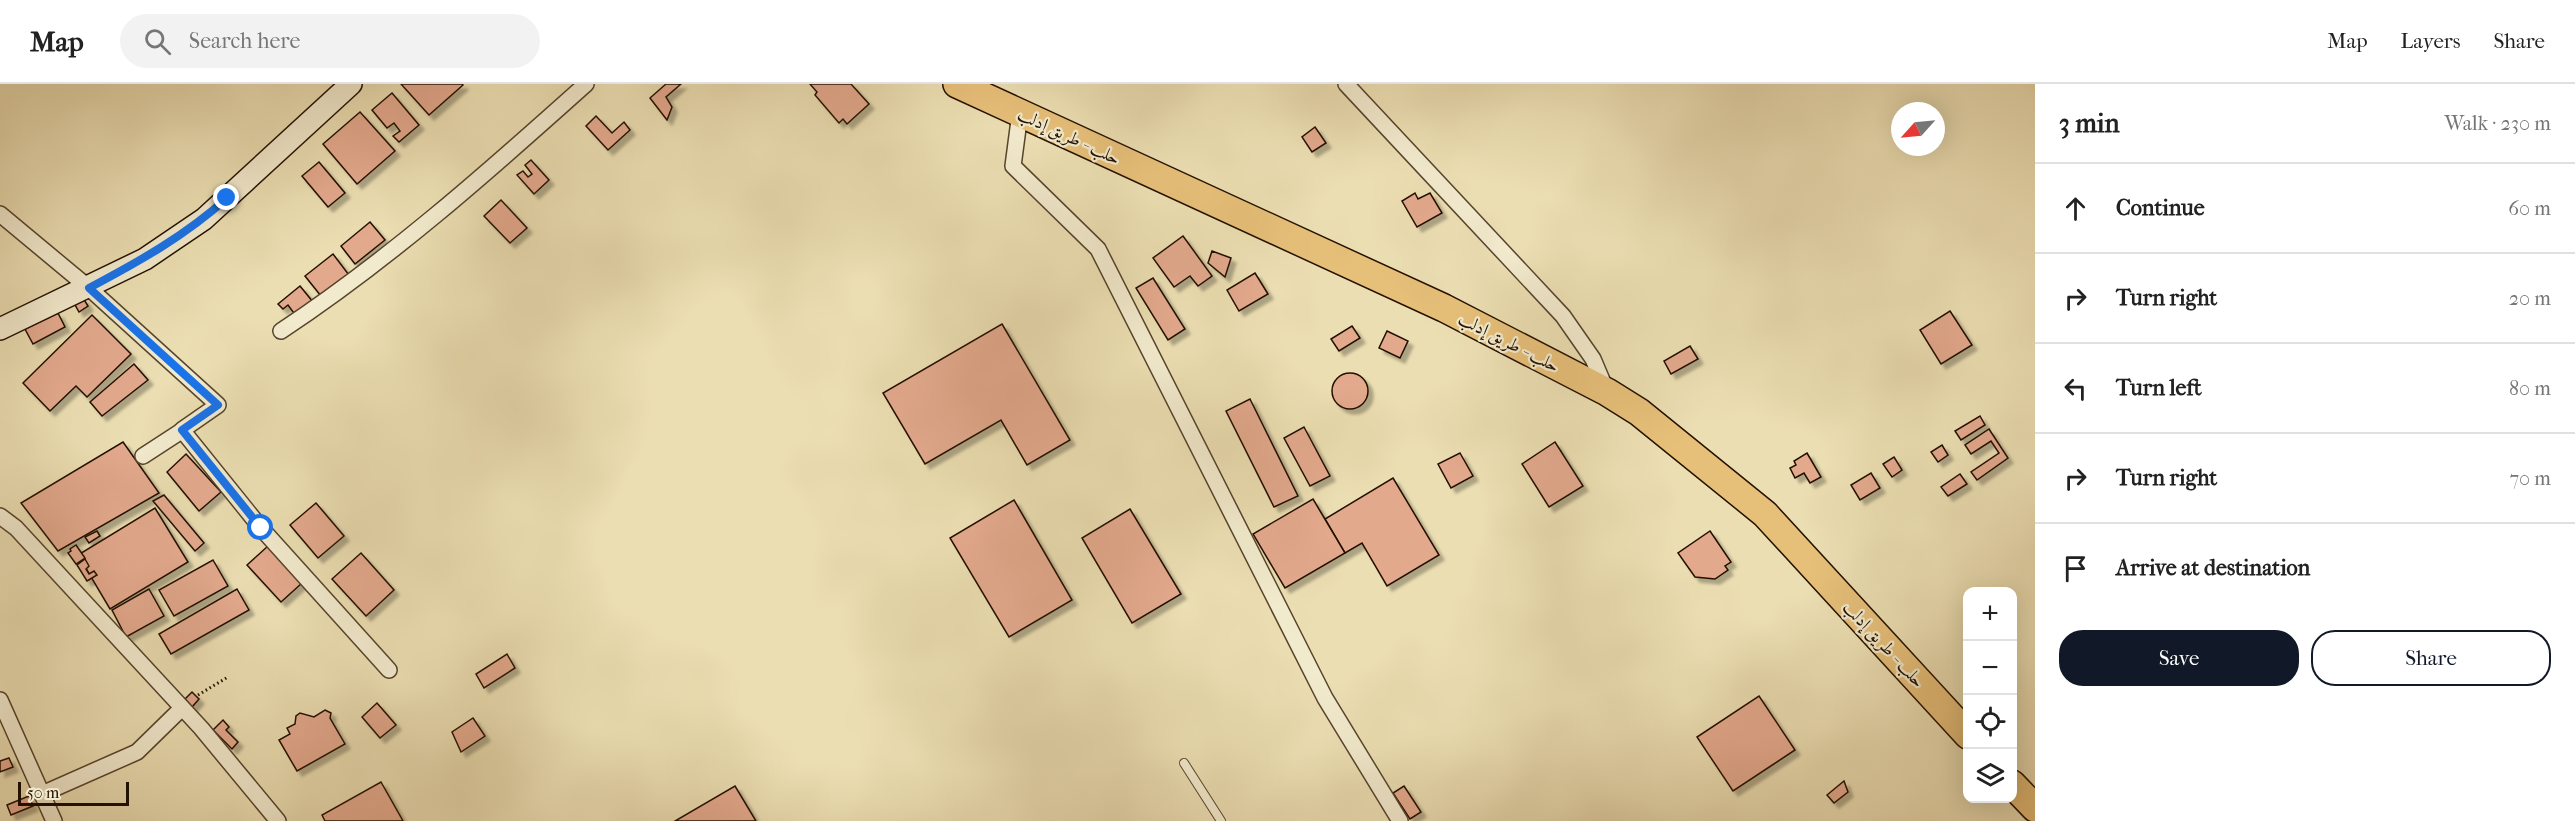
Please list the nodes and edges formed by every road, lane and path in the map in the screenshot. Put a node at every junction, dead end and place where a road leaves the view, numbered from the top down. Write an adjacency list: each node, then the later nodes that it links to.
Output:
1 (351, 84): 7 (street)
2 (586, 84): 9 (street)
3 (957, 84): 5 (highway, حلب - طريق إدلب)
4 (1346, 84): 10 (street)
5 (1020, 113): 10 (highway, حلب - طريق إدلب); 27 (street)
6 (0, 214): 7 (street)
7 (89, 288): 8 (street); 11 (street)
8 (0, 329)
9 (281, 331)
10 (1606, 392): 19 (highway, حلب - طريق إدلب)
11 (186, 428): 12 (street); 14 (street)
12 (143, 456)
13 (0, 516): 18 (street)
14 (389, 670)
15 (228, 676): 16 (path)
16 (198, 695)
17 (0, 699): 22 (street)
18 (182, 708): 22 (street); 25 (street)
19 (1963, 730)
20 (1184, 763): 26 (lane)
21 (2017, 788): 23 (highway)
22 (42, 794): 24 (street)
23 (2035, 808)
24 (54, 821)
25 (278, 821)
26 (1221, 821)
27 (1400, 821)

